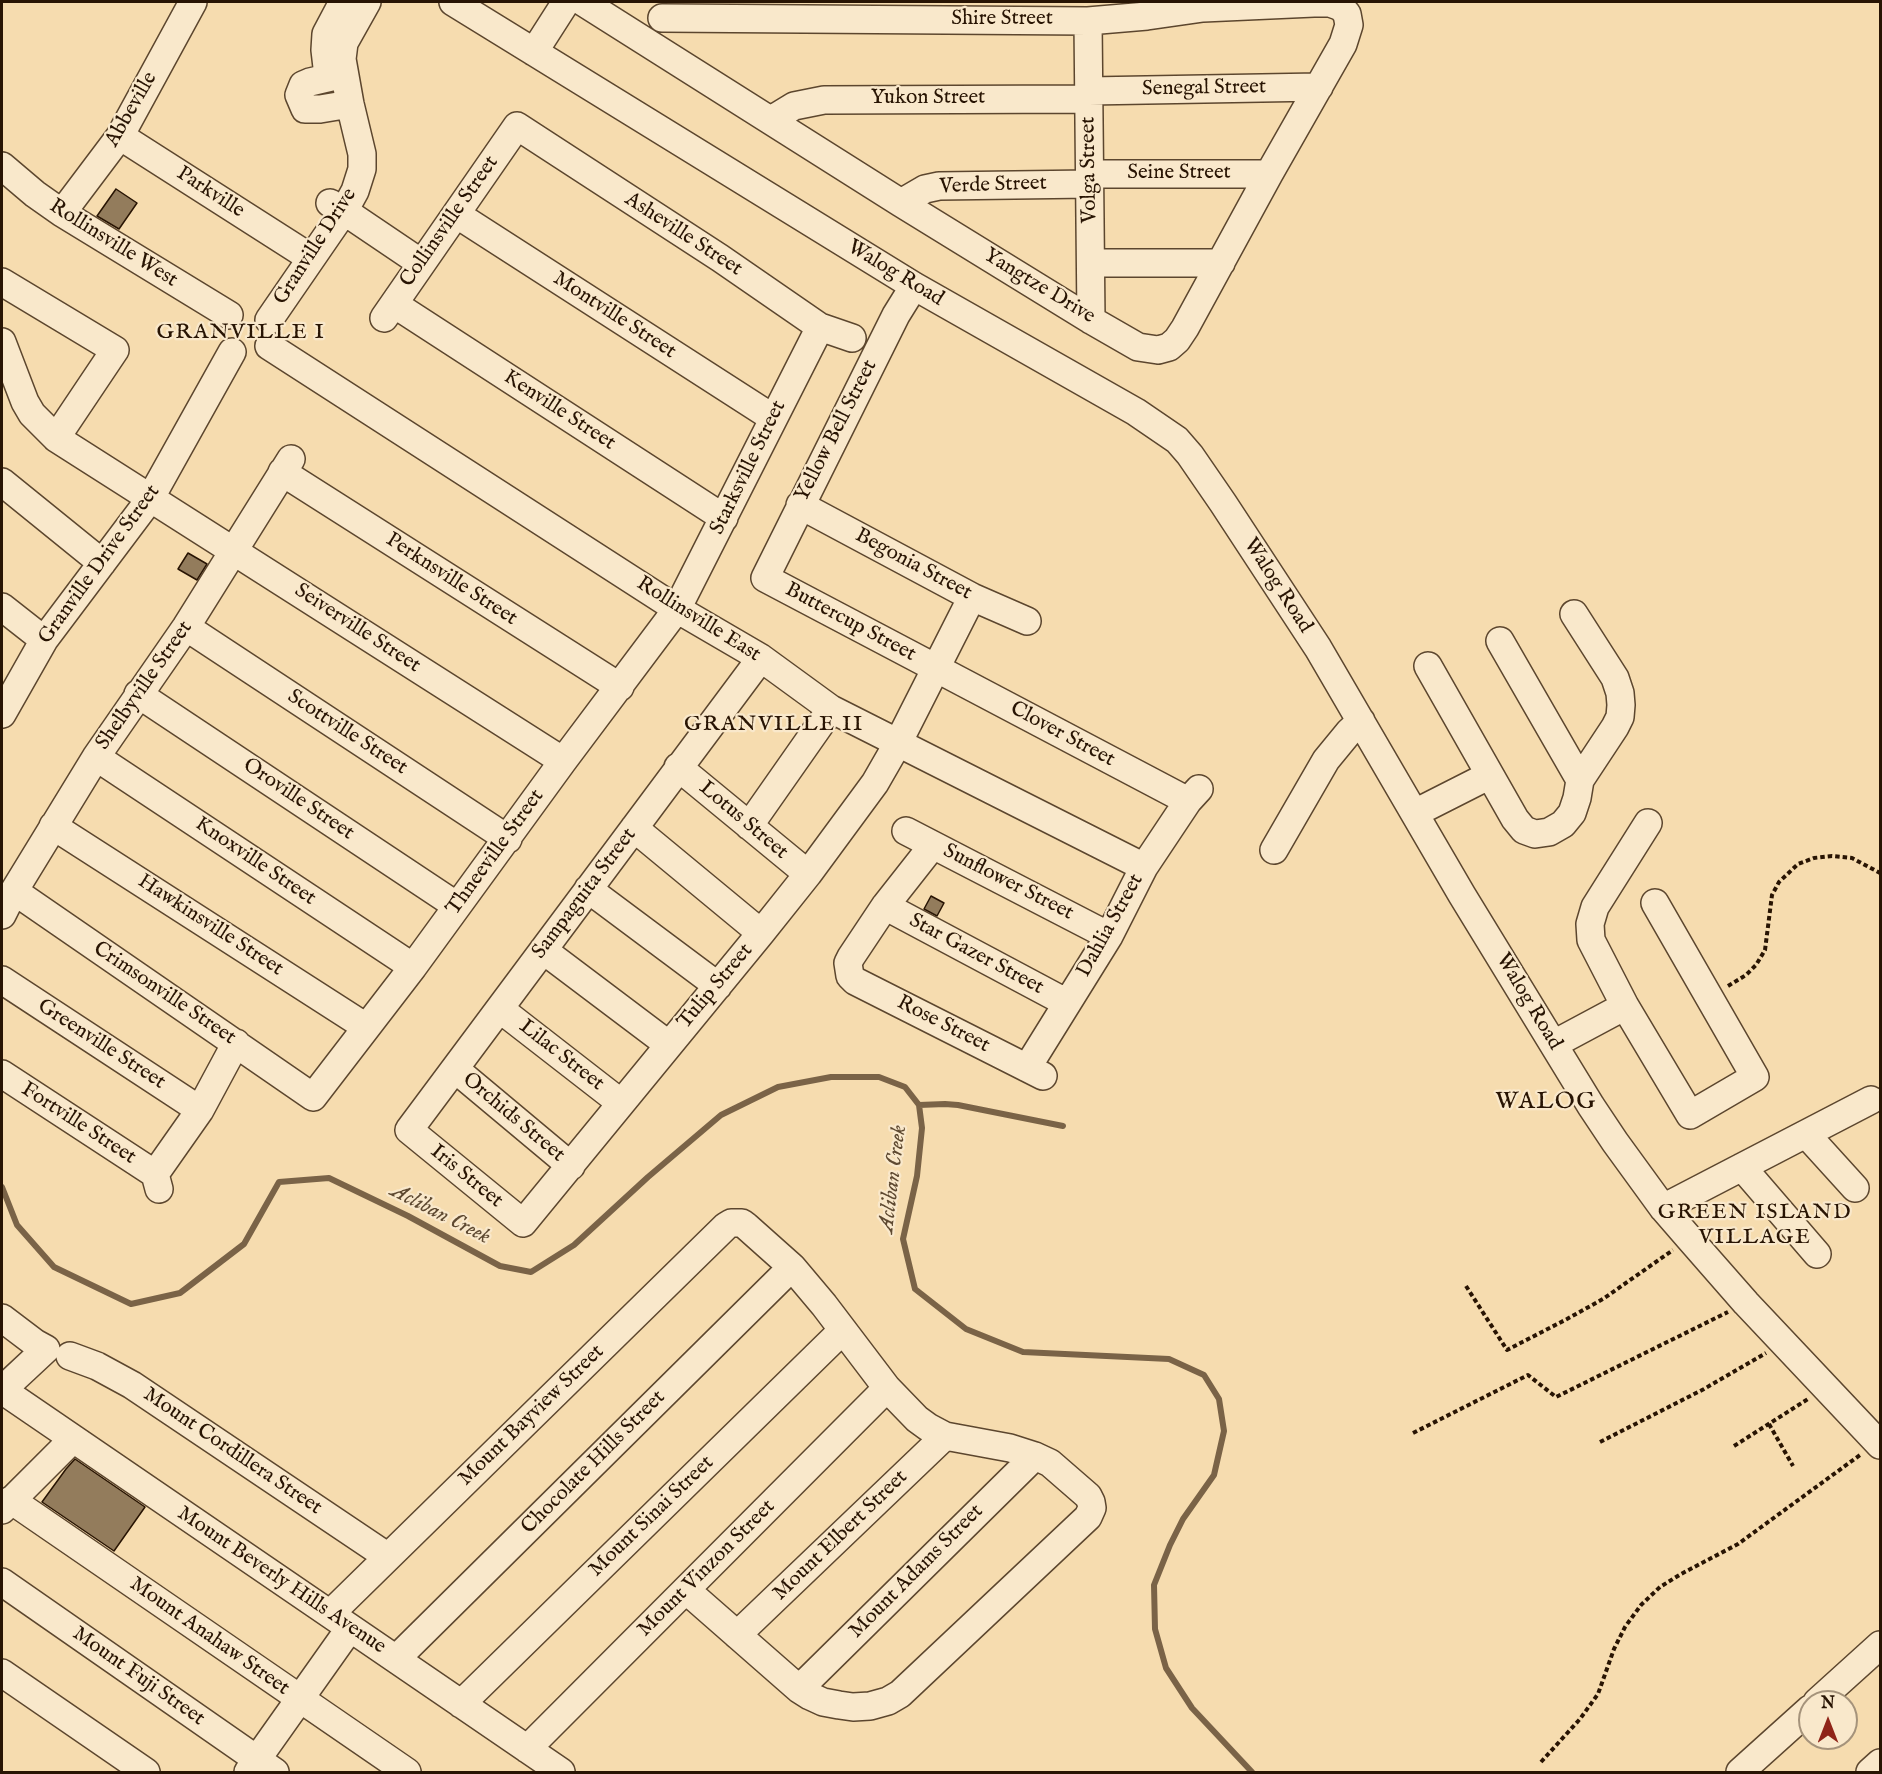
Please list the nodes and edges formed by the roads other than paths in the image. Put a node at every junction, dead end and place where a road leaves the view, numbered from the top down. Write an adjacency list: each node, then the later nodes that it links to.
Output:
1 (193, 2): 18 (street, Abbeville)
2 (343, 2): 13 (street, Granville Drive)
3 (367, 2): 13 (street, Granville Drive)
4 (453, 2): 12 (street, Walog Road)
5 (546, 2): 12 (street)
6 (566, 2): 12 (street)
7 (583, 2): 11 (street, Yangtze Drive)
8 (1341, 7): 10 (street, Shire Street); 14 (street, Yangtze Drive)
9 (668, 10): 10 (street, Shire Street); 11 (street)
10 (1088, 21): 15 (street, Volga Street)
11 (647, 42): 16 (street, Yangtze Drive)
12 (527, 47): 31 (street, Walog Road)
13 (336, 76): 23 (street, Granville Drive)
14 (1318, 87): 15 (street, Senegal Street); 20 (street, Yangtze Drive)
15 (1089, 95): 16 (street, Yukon Street); 21 (street, Volga Street)
16 (771, 120): 22 (street, Yangtze Drive)
17 (517, 126): 25 (street, Collinsville Street); 36 (street, Asheville Street)
18 (120, 136): 24 (street, Abbeville); 26 (street, Parkville)
19 (2, 166): 24 (street, Rollinsville West)
20 (1269, 174): 21 (street, Seine Street); 29 (street, Yangtze Drive)
21 (1090, 179): 22 (street, Verde Street); 28 (street, Volga Street)
22 (901, 202): 34 (street, Yangtze Drive)
23 (337, 207): 26 (street, Granville Drive); 27 (street); 35 (street, Granville Drive)
24 (62, 213): 33 (street, Rollinsville West)
25 (456, 214): 27 (street, Collinsville Street); 40 (street, Montville Street)
26 (300, 251): 35 (street, Granville Drive)
27 (422, 263): 32 (street, Collinsville Street)
28 (1091, 263): 29 (street); 34 (street, Volga Street)
29 (1221, 263): 34 (street, Yangtze Drive)
30 (2, 282): 41 (street)
31 (914, 286): 45 (street, Yellow Bell Street); 65 (street, Walog Road)
32 (389, 311): 46 (street, Kenville Street)
33 (229, 315): 35 (street); 39 (street)
34 (1091, 320)
35 (266, 325): 39 (street); 52 (street, Rollinsville East)
36 (820, 327): 37 (street, Asheville Street); 40 (street, Starksville Street)
37 (852, 338)
38 (2, 342): 41 (street, Seiverville Street)
39 (232, 352): 44 (street, Granville Drive Street)
40 (773, 418): 46 (street, Starksville Street)
41 (56, 438): 44 (street, Seiverville Street)
42 (287, 466): 47 (street, Shelbyville Street); 61 (street, Perknsville Street)
43 (2, 482): 48 (street)
44 (150, 499): 47 (street, Seiverville Street); 48 (street, Granville Drive Street)
45 (800, 505): 49 (street, Yellow Bell Street); 50 (street, Begonia Street)
46 (724, 518): 52 (street, Starksville Street)
47 (234, 550): 55 (street, Shelbyville Street); 68 (street, Seiverville Street)
48 (102, 563): 56 (street, Granville Drive Street)
49 (765, 578): 60 (street, Buttercup Street)
50 (972, 597): 54 (street, Begonia Street); 60 (street, Tulip Street)
51 (2, 607): 56 (street)
52 (678, 609): 58 (street, Rollinsville East); 61 (street, Thneeville Street)
53 (1574, 614): 71 (street)
54 (1027, 621)
55 (186, 627): 62 (street, Shelbyville Street); 79 (street, Scottville Street)
56 (44, 640): 64 (street, Granville Drive Street)
57 (1500, 640): 71 (street)
58 (761, 658): 63 (street, Rollinsville East); 69 (street, Sampaguita Street)
59 (1428, 666): 70 (street)
60 (936, 668): 66 (street, Tulip Street); 72 (street, Clover Street)
61 (620, 687): 68 (street, Thneeville Street)
62 (138, 694): 67 (street, Shelbyville Street); 87 (street, Oroville Street)
63 (831, 709): 66 (street, Rollinsville East); 76 (street)
64 (2, 714)
65 (1361, 721): 73 (street, Walog Road); 81 (street)
66 (897, 742): 82 (street, Rollinsville East); 83 (street, Tulip Street)
67 (96, 757): 75 (street, Shelbyville Street); 93 (street, Knoxville Street)
68 (563, 761): 79 (street, Thneeville Street)
69 (678, 767): 76 (street, Lotus Street); 77 (street, Sampaguita Street)
70 (1490, 775): 71 (street); 73 (street)
71 (1580, 780)
72 (1194, 794): 82 (street, Dahlia Street)
73 (1415, 813): 101 (street, Walog Road)
74 (1648, 823): 97 (street)
75 (53, 826): 85 (street, Shelbyville Street); 99 (street, Hawkinsville Street)
76 (749, 826): 83 (street, Lotus Street)
77 (634, 828): 84 (street, Sampaguita Street); 90 (street)
78 (906, 831): 80 (street, Sunflower Street)
79 (508, 839): 87 (street, Thneeville Street)
80 (933, 845): 88 (street); 91 (street, Sunflower Street)
81 (1274, 850)
82 (1144, 867): 91 (street, Dahlia Street)
83 (808, 874): 90 (street, Tulip Street)
84 (588, 889): 92 (street, Sampaguita Street); 95 (street)
85 (14, 891): 89 (street, Shelbyville Street); 100 (street, Crimsonville Street)
86 (1655, 903): 97 (street)
87 (457, 906): 93 (street, Thneeville Street)
88 (885, 906): 96 (street, Star Gazer Street); 104 (street, Rose Street)
89 (2, 915)
90 (761, 933): 95 (street, Tulip Street)
91 (1109, 936): 96 (street, Dahlia Street)
92 (543, 950): 98 (street, Sampaguita Street); 102 (street)
93 (413, 967): 99 (street, Thneeville Street)
94 (2, 980): 109 (street, Greenville Street)
95 (718, 986): 102 (street, Tulip Street)
96 (1067, 1003): 104 (street, Dahlia Street)
97 (1625, 1006): 101 (street)
98 (500, 1009): 103 (street, Sampaguita Street); 108 (street, Lilac Street)
99 (366, 1027): 106 (street, Thneeville Street)
100 (236, 1043): 106 (street, Crimsonville Street); 109 (street)
101 (1554, 1044): 115 (street, Walog Road)
102 (669, 1045): 108 (street, Tulip Street)
103 (455, 1069): 110 (street, Sampaguita Street); 112 (street, Orchids Street)
104 (1035, 1072)
105 (2, 1074): 109 (street, Fortville Street)
106 (313, 1097)
107 (1871, 1100): 111 (street)
108 (621, 1103): 112 (street, Tulip Street)
109 (200, 1110)
110 (409, 1130): 116 (street, Iris Street)
111 (1806, 1134): 113 (street); 114 (street)
112 (571, 1167): 116 (street, Tulip Street)
113 (1742, 1167): 115 (street); 117 (street)
114 (1855, 1188)
115 (1663, 1208): 124 (street, Walog Road)
116 (523, 1223)
117 (1817, 1254)
118 (792, 1267): 120 (street); 129 (street, Mount Bayview Street); 135 (street, Chocolate Hills Street)
119 (2, 1318): 121 (street, Mount Cordillera Street)
120 (843, 1330): 122 (street); 140 (street, Mount Sinai Street)
121 (58, 1353): 123 (street); 129 (street, Mount Cordillera Street)
122 (886, 1388): 125 (street); 131 (street, Mount Vinzon Street)
123 (2, 1390): 126 (street, Mount Beverly Hills Avenue)
124 (1875, 1432)
125 (945, 1436): 127 (street); 133 (street, Mount Elbert Street)
126 (73, 1439): 128 (street); 132 (street, Mount Beverly Hills Avenue)
127 (1035, 1456): 137 (street, Mount Adams Street); 137 (street)
128 (6, 1505): 139 (street, Mount Anahaw Street)
129 (388, 1557): 132 (street, Mount Bayview Street)
130 (2, 1582): 144 (street, Mount Fuji Street)
131 (686, 1590): 133 (street); 142 (street, Mount Vinzon Street)
132 (340, 1621): 135 (street, Mount Beverly Hills Avenue); 139 (street, Mount Bayview Street)
133 (738, 1635): 137 (street)
134 (1881, 1645): 138 (street)
135 (396, 1659): 140 (street, Mount Beverly Hills Avenue)
136 (2, 1673): 145 (street)
137 (799, 1689)
138 (1830, 1690)
139 (299, 1700): 144 (street, Mount Bayview Street); 146 (street, Mount Anahaw Street)
140 (460, 1704): 142 (street, Mount Beverly Hills Avenue)
141 (1798, 1719): 148 (street)
142 (527, 1749): 147 (street, Mount Beverly Hills Avenue)
143 (1881, 1763): 149 (street)
144 (260, 1768)
145 (146, 1773)
146 (407, 1773)
147 (561, 1773)
148 (1740, 1773)
149 (1870, 1773)

